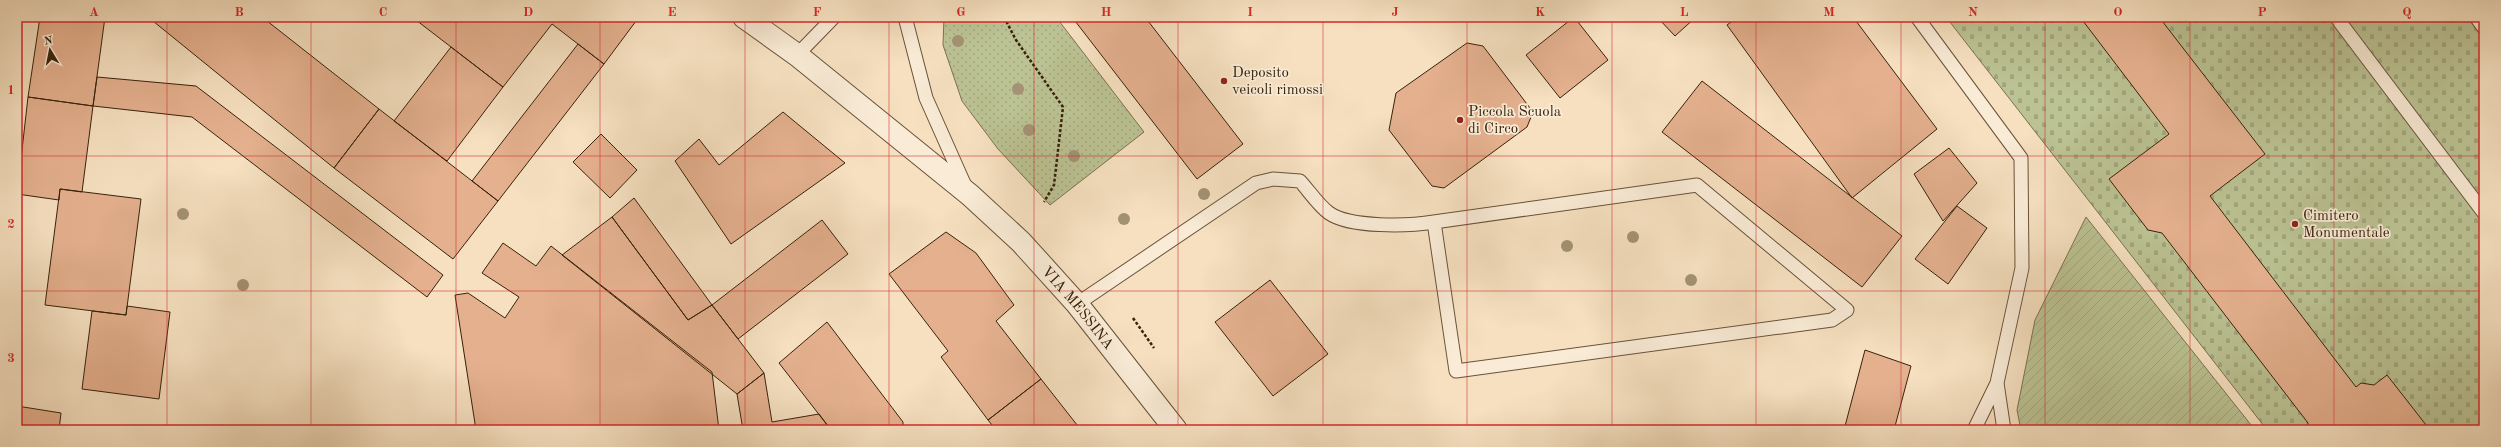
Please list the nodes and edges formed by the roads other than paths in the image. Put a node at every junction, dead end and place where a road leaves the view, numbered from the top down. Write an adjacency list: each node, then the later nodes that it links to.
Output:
1 (744, 17): 8 (street, VIA MESSINA)
2 (834, 17): 8 (lane)
3 (905, 17): 9 (lane, VIA MESSINA)
4 (1918, 17): 13 (lane)
5 (2336, 17): 10 (lane)
6 (2476, 17): 7 (lane)
7 (2484, 28)
8 (798, 55): 9 (street, VIA MESSINA)
9 (970, 195): 12 (street, VIA MESSINA)
10 (2484, 213)
11 (1434, 222): 11 (lane); 12 (lane)
12 (1077, 304): 14 (street, VIA MESSINA)
13 (1998, 383): 15 (lane); 16 (lane)
14 (1176, 430)
15 (1974, 430)
16 (2004, 430)

